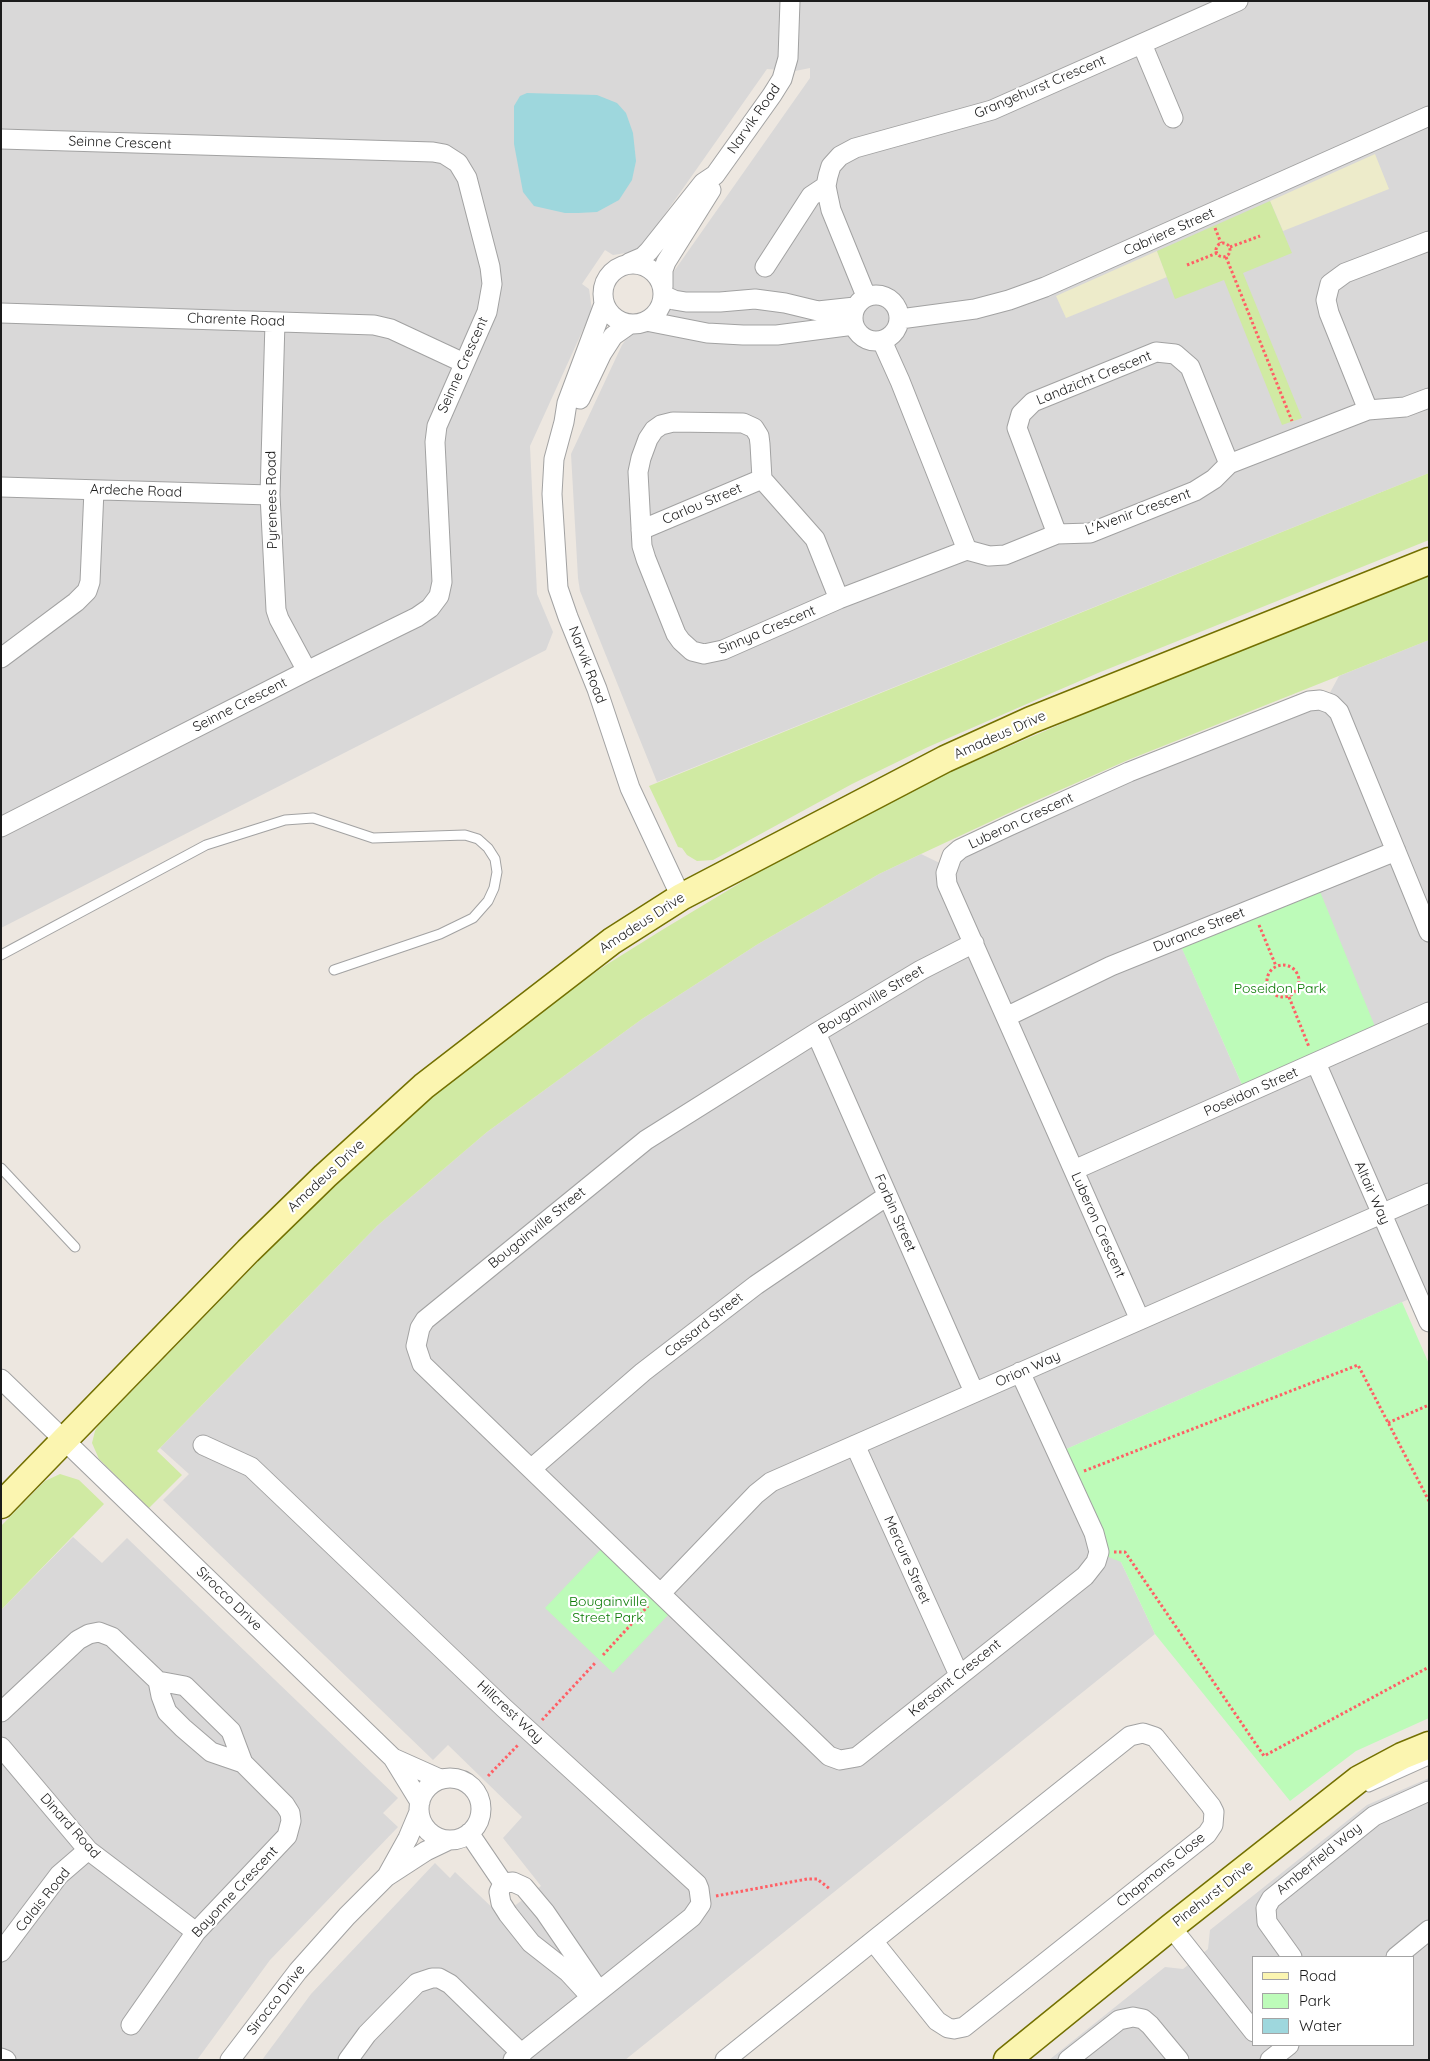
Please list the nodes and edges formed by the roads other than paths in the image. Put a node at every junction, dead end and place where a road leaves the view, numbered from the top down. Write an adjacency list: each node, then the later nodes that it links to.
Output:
1 (790, 1): 7 (street, Narvik Road)
2 (1238, 1): 3 (street, Grangehurst Crescent)
3 (1142, 44): 5 (street); 8 (street, Grangehurst Crescent)
4 (1429, 116): 17 (street, Cabriere Street)
5 (1173, 118)
6 (1, 139): 22 (street, Seinne Crescent)
7 (716, 174): 10 (street, Narvik Road); 12 (street, Narvik Road)
8 (826, 186): 11 (street); 15 (street)
9 (1429, 241): 24 (street)
10 (629, 264): 12 (street); 14 (street)
11 (765, 267)
12 (663, 291): 13 (street); 19 (street)
13 (720, 302): 15 (street); 20 (street)
14 (604, 304): 19 (street); 25 (street, Narvik Road)
15 (858, 310): 17 (street); 20 (street); 21 (street)
16 (1, 313): 18 (street, Charente Road)
17 (900, 318): 21 (street)
18 (275, 322): 22 (street, Charente Road); 30 (street, Pyrenees Road)
19 (638, 322): 20 (street); 25 (street, Narvik Road)
20 (720, 333)
21 (882, 341): 33 (street)
22 (464, 363): 37 (street, Seinne Crescent)
23 (1429, 398): 24 (street, L'Avenir Crescent)
24 (1368, 410): 26 (street, L'Avenir Crescent)
25 (564, 422): 40 (street, Narvik Road)
26 (1229, 464): 32 (street, L'Avenir Crescent); 32 (street, Landzicht Crescent)
27 (762, 479): 31 (street, Carlou Street); 31 (street, Sinnya Crescent); 35 (street)
28 (1, 487): 29 (street, Ardeche Road)
29 (94, 490): 30 (street, Ardeche Road); 36 (street)
30 (270, 495): 37 (street, Pyrenees Road)
31 (641, 530): 35 (street, Sinnya Crescent)
32 (1057, 534): 33 (street, L'Avenir Crescent)
33 (967, 550): 35 (street, Sinnya Crescent)
34 (1429, 561): 40 (street, Amadeus Drive)
35 (838, 599)
36 (1, 658)
37 (306, 671): 38 (street, Seinne Crescent)
38 (1, 827)
39 (1396, 851): 41 (street, Luberon Crescent); 42 (street, Luberon Crescent); 46 (street, Durance Street)
40 (681, 897): 60 (street, Amadeus Drive)
41 (1429, 932)
42 (974, 943): 46 (street, Luberon Crescent); 47 (street, Bougainville Street)
43 (1, 955): 44 (lane)
44 (334, 970)
45 (1429, 1012): 48 (street, Poseidon Street)
46 (1006, 1017): 50 (street, Luberon Crescent)
47 (816, 1033): 52 (street, Forbin Street); 63 (street, Bougainville Street)
48 (1316, 1063): 50 (street, Poseidon Street); 53 (street, Altair Way)
49 (1, 1168): 54 (lane)
50 (1074, 1170): 55 (street, Luberon Crescent)
51 (1429, 1193): 53 (street, Orion Way)
52 (887, 1196): 59 (street, Forbin Street); 63 (street, Cassard Street)
53 (1381, 1214): 55 (street, Orion Way); 56 (street, Altair Way)
54 (76, 1248)
55 (1140, 1320): 57 (street, Orion Way)
56 (1429, 1322)
57 (1020, 1372): 59 (street, Orion Way); 66 (street, Kersaint Crescent)
58 (1, 1379): 60 (street, Sirocco Drive)
59 (974, 1392): 61 (street, Orion Way)
60 (64, 1440): 64 (street, Amadeus Drive); 71 (street, Sirocco Drive)
61 (855, 1444): 65 (street, Orion Way); 66 (street, Mercure Street)
62 (203, 1445): 90 (street, Hillcrest Way)
63 (531, 1469): 65 (street, Bougainville Street)
64 (1, 1505)
65 (661, 1593): 66 (street, Kersaint Crescent)
66 (959, 1675)
67 (158, 1681): 68 (street); 73 (street, Bayonne Crescent); 73 (street, Bayonne Crescent)
68 (1, 1712)
69 (1429, 1745): 75 (street, Pinehurst Drive)
70 (1, 1748): 80 (street, Dinard Road)
71 (393, 1758): 74 (street, Sirocco Drive); 77 (street, Sirocco Drive)
72 (1429, 1760): 75 (lane)
73 (243, 1763): 85 (street, Bayonne Crescent)
74 (440, 1779): 77 (street); 78 (street)
75 (1347, 1788): 83 (street, Pinehurst Drive)
76 (1429, 1791): 88 (street, Amberfield Way)
77 (420, 1807): 79 (street); 81 (street, Sirocco Drive)
78 (469, 1833): 79 (street); 82 (street)
79 (449, 1840): 81 (street, Sirocco Drive)
80 (88, 1850): 85 (street, Dinard Road); 87 (street, Calais Road)
81 (386, 1878): 99 (street, Sirocco Drive)
82 (503, 1883): 90 (street); 90 (street)
83 (1171, 1927): 92 (street); 101 (street, Pinehurst Drive)
84 (1429, 1930): 89 (street)
85 (196, 1932): 91 (street, Bayonne Crescent)
86 (873, 1941): 86 (street, Chapmans Close); 97 (street, Chapmans Close)
87 (1, 1952)
88 (1291, 1956)
89 (1397, 1956)
90 (595, 1994): 95 (street)
91 (131, 2025)
92 (1252, 2029)
93 (1287, 2046): 94 (street)
94 (1269, 2054)
95 (517, 2057): 100 (street)
96 (1, 2058): 98 (street)
97 (730, 2058)
98 (6, 2060)
99 (230, 2060)
100 (348, 2060)
101 (1007, 2060)
102 (1068, 2060): 103 (street)
103 (1178, 2060)

